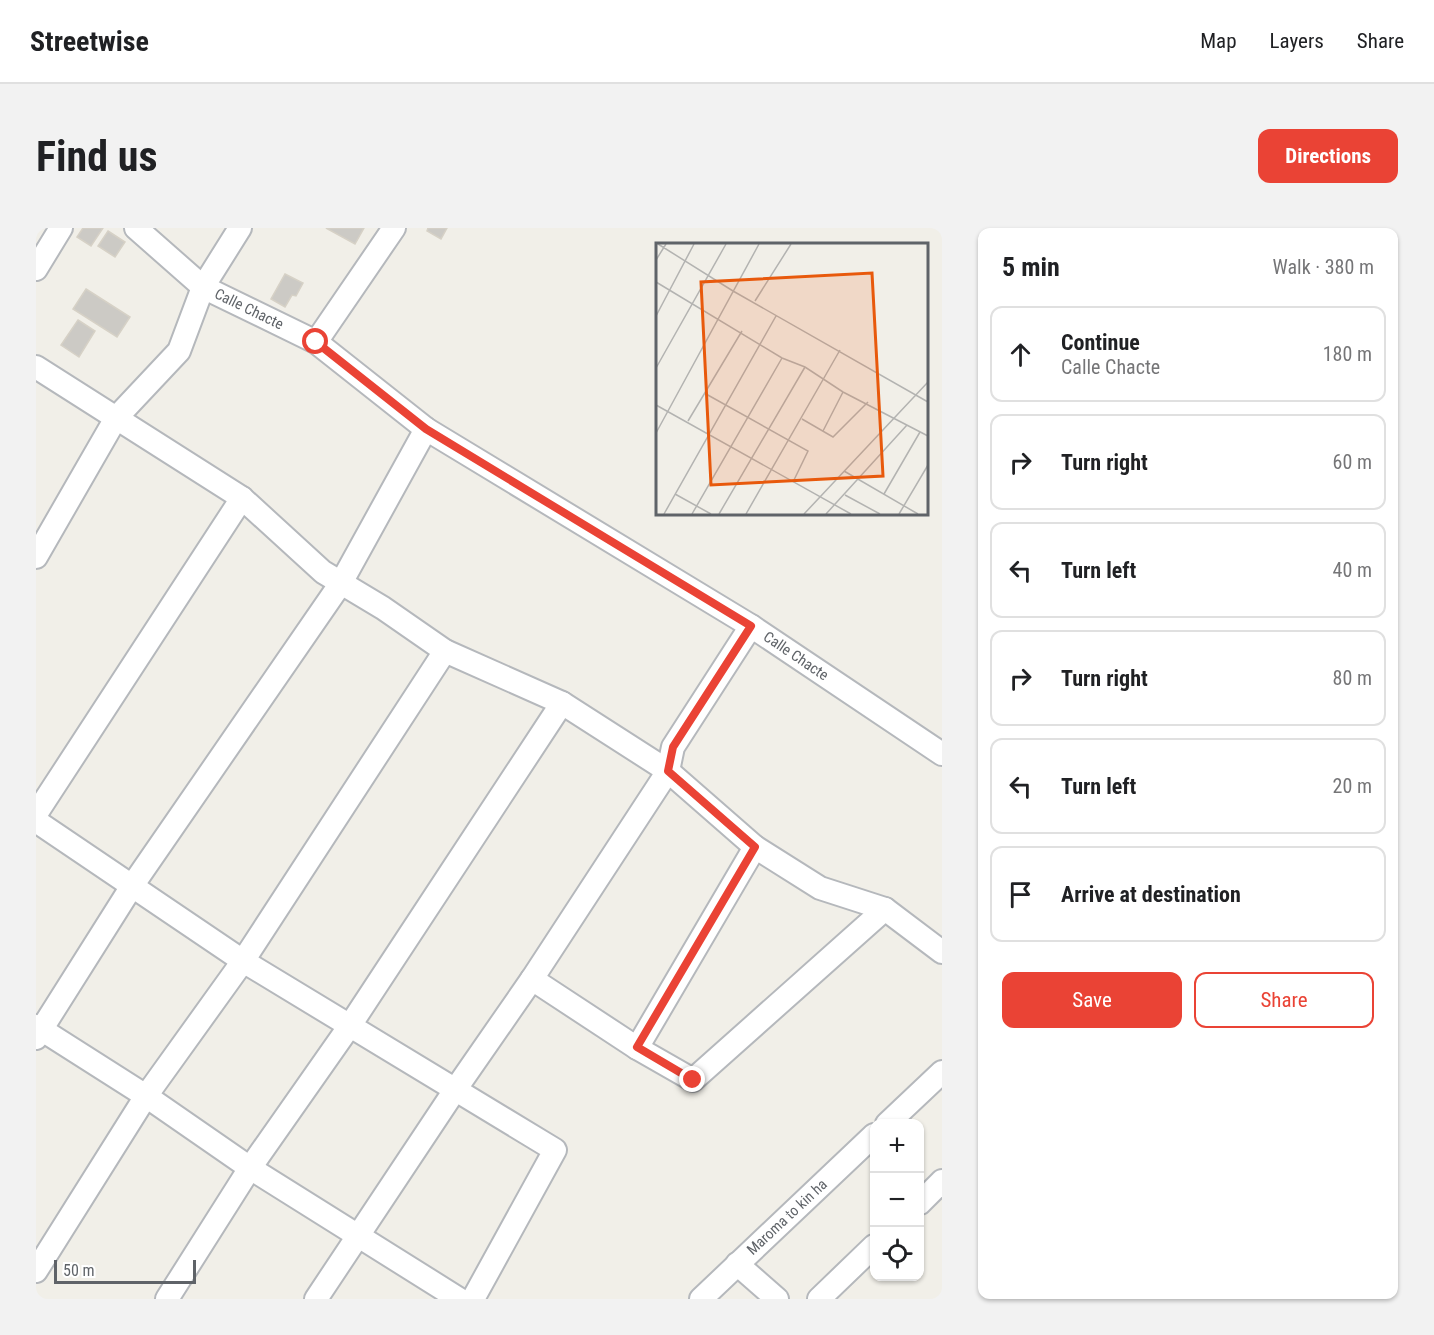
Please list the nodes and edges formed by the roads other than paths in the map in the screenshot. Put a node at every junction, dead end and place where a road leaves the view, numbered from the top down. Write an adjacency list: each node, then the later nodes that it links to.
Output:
1 (61, 228): 5 (street)
2 (136, 228): 6 (street, Calle Chacte)
3 (240, 228): 6 (street)
4 (394, 228): 7 (street)
5 (36, 269)
6 (203, 287): 7 (street, Calle Chacte); 9 (street)
7 (316, 342): 10 (street, Calle Chacte)
8 (36, 367): 9 (street)
9 (116, 418): 11 (street); 12 (street)
10 (426, 429): 13 (street); 14 (street, Calle Chacte)
11 (242, 498): 13 (street); 19 (street)
12 (36, 557)
13 (341, 583): 15 (street); 22 (street)
14 (751, 626): 17 (street, Calle Chacte); 18 (street)
15 (445, 651): 16 (street); 25 (street)
16 (562, 703): 18 (street); 27 (street)
17 (942, 754)
18 (668, 771): 21 (street); 26 (street)
19 (36, 814)
20 (36, 821): 22 (street)
21 (755, 847): 23 (street); 29 (street)
22 (132, 886): 25 (street); 28 (street)
23 (885, 909): 24 (street); 29 (street)
24 (942, 952)
25 (243, 960): 27 (street); 32 (street)
26 (532, 980): 29 (street); 31 (street)
27 (351, 1024): 31 (street); 35 (street)
28 (38, 1031): 32 (street)
29 (637, 1047)
30 (942, 1072): 33 (street)
31 (455, 1090): 38 (street); 45 (street)
32 (146, 1096): 35 (street); 41 (street)
33 (892, 1119)
34 (870, 1139): 40 (street, Maroma to kin ha)
35 (250, 1168): 38 (street); 42 (street)
36 (942, 1181): 37 (street)
37 (924, 1199)
38 (358, 1235): 43 (street); 44 (street)
39 (870, 1250): 48 (street)
40 (737, 1264): 46 (street, Maroma to kin ha); 47 (street)
41 (36, 1271)
42 (167, 1299)
43 (316, 1299)
44 (459, 1299)
45 (473, 1299)
46 (701, 1299)
47 (777, 1299)
48 (819, 1299)

